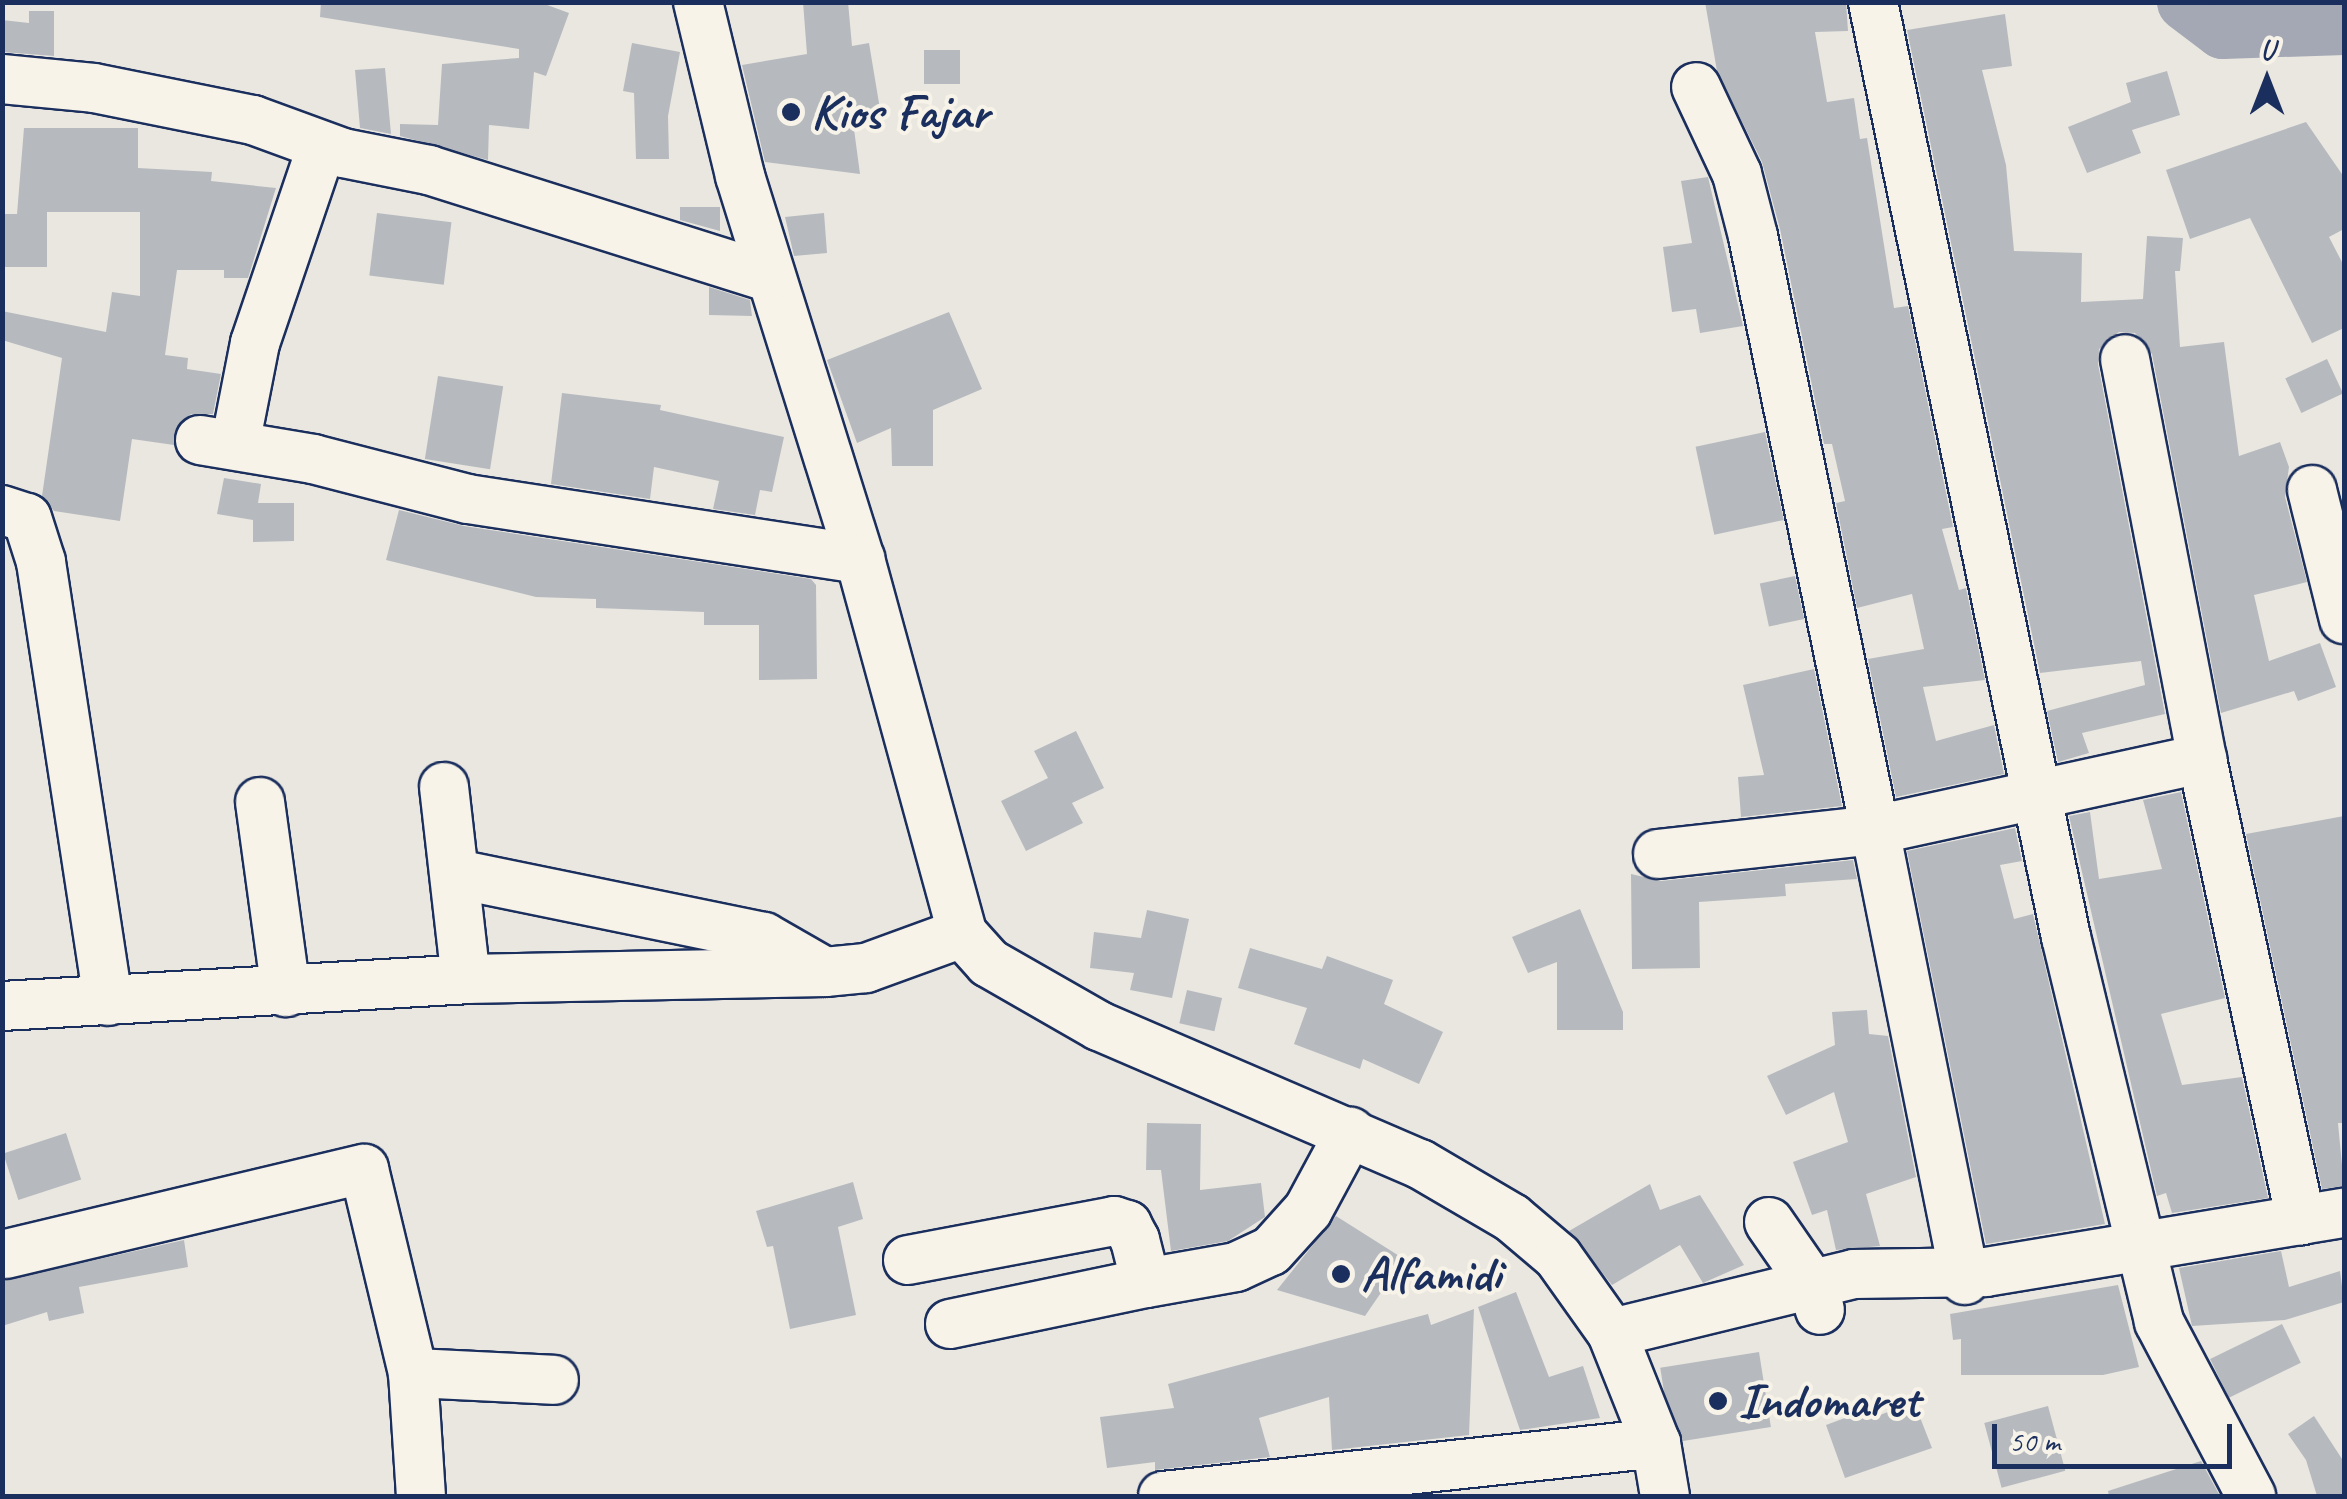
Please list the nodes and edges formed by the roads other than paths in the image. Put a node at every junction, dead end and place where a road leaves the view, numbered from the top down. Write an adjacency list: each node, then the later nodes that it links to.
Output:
1 (698, 2): 6 (street)
2 (1873, 2): 14 (street)
3 (2, 79): 5 (street)
4 (1696, 86): 16 (street)
5 (322, 146): 6 (street); 10 (street)
6 (769, 277): 10 (street)
7 (2125, 359): 12 (street)
8 (2312, 490): 11 (street)
9 (2, 510): 23 (street)
10 (860, 558): 19 (street)
11 (2344, 620)
12 (2202, 759): 14 (street); 26 (street)
13 (444, 787): 18 (street)
14 (2040, 798): 16 (street); 28 (street)
15 (260, 802): 22 (street)
16 (1875, 830): 17 (street); 31 (street)
17 (1658, 854)
18 (457, 874): 20 (street); 21 (street)
19 (962, 933): 20 (street); 25 (street)
20 (825, 972): 21 (street)
21 (466, 979): 22 (street)
22 (286, 992): 23 (street)
23 (108, 1000): 24 (street)
24 (2, 1006)
25 (1350, 1132): 32 (street); 35 (street)
26 (2323, 1216): 28 (street)
27 (1769, 1222): 33 (street)
28 (2142, 1247): 31 (street); 42 (street)
29 (6, 1254): 36 (street)
30 (908, 1260): 32 (street)
31 (1967, 1275): 33 (street)
32 (1146, 1283): 34 (street)
33 (1837, 1291): 35 (street)
34 (950, 1324)
35 (1618, 1347): 38 (street)
36 (412, 1373): 37 (street); 39 (street)
37 (554, 1380)
38 (1656, 1443): 40 (street); 41 (street)
39 (422, 1496)
40 (1164, 1496)
41 (1665, 1496)
42 (2250, 1496)

